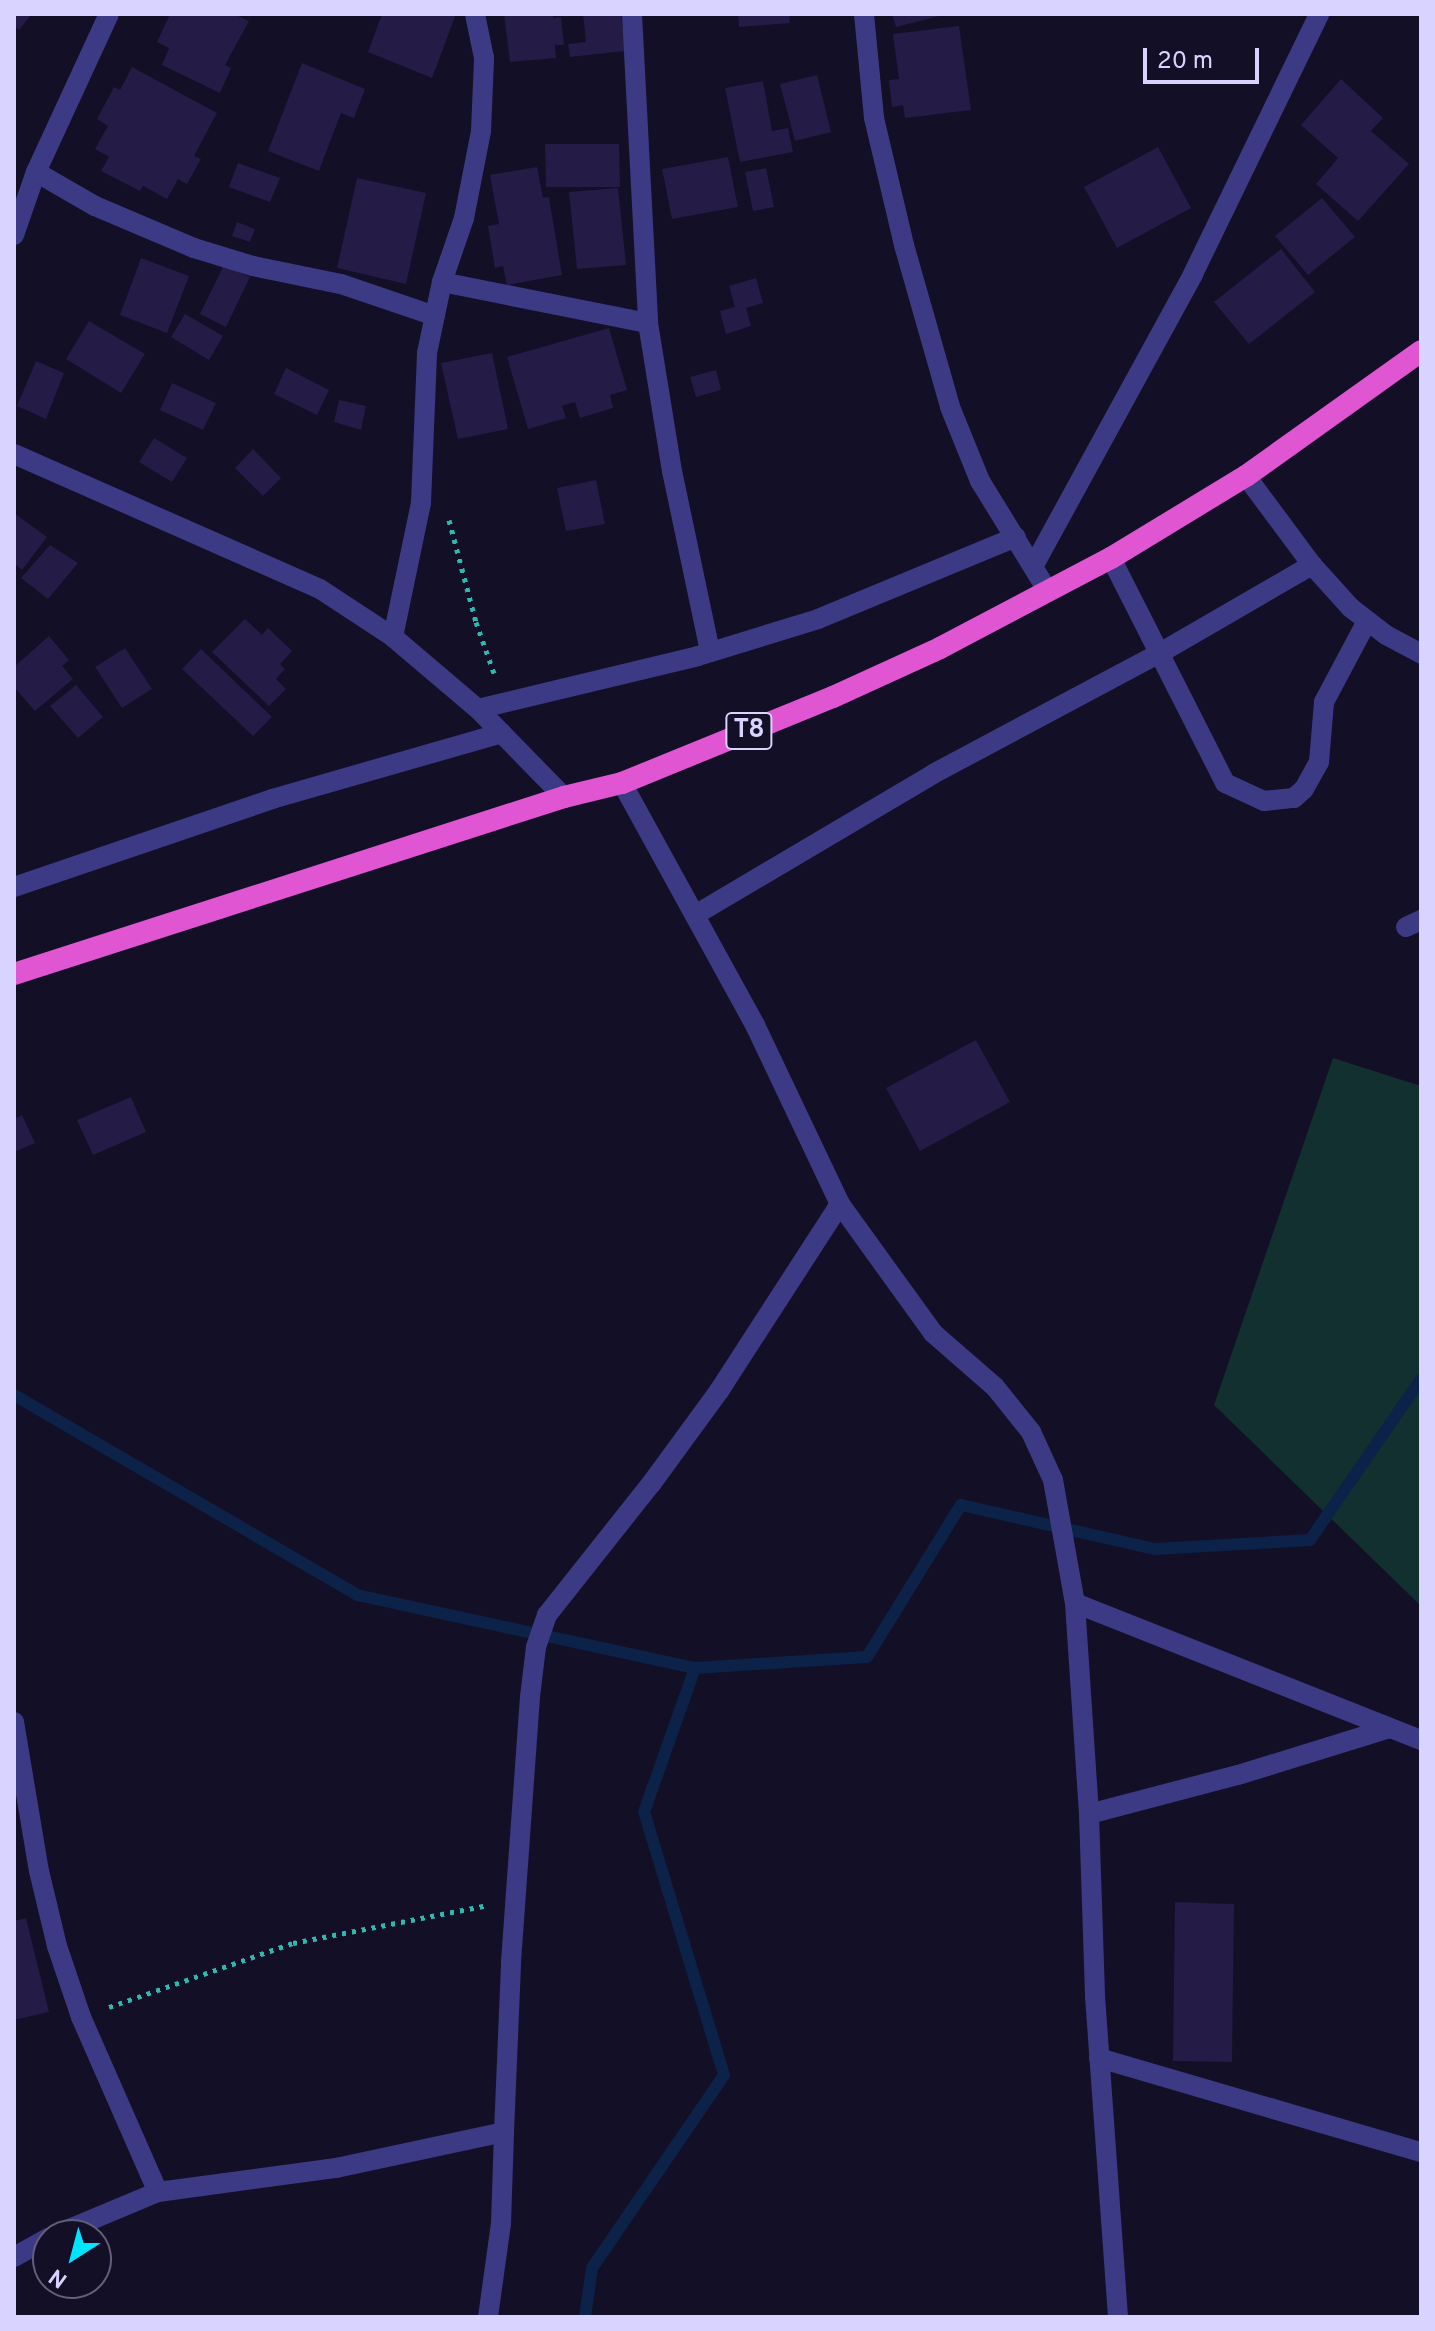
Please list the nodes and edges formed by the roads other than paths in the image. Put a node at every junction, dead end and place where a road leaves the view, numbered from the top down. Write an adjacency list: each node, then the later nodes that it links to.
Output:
1 (109, 14): 6 (street)
2 (475, 14): 8 (street)
3 (632, 14): 10 (street)
4 (864, 14): 14 (street)
5 (1319, 14): 16 (street)
6 (36, 172): 7 (street); 9 (street)
7 (14, 235)
8 (442, 282): 9 (street); 10 (street)
9 (435, 316): 20 (street)
10 (648, 323): 21 (street)
11 (1421, 351): 13 (highway, T8)
12 (14, 454): 20 (street)
13 (1246, 476): 15 (highway, T8); 17 (street)
14 (1016, 537): 16 (street); 21 (street)
15 (1111, 558): 18 (highway, T8); 22 (street)
16 (1034, 565): 18 (street)
17 (1312, 565): 19 (street); 22 (street)
18 (1047, 590): 26 (highway, T8)
19 (1367, 621): 22 (street); 23 (street)
20 (393, 637): 24 (street)
21 (710, 652): 24 (street)
22 (1160, 653): 29 (street)
23 (1421, 654)
24 (478, 709): 25 (street)
25 (502, 733): 27 (street); 28 (street)
26 (622, 783): 27 (highway, T8); 29 (street)
27 (564, 797): 30 (highway, T8)
28 (14, 887)
29 (695, 915): 31 (street)
30 (14, 974)
31 (840, 1204): 32 (street); 38 (street)
32 (1075, 1603): 34 (street); 36 (street)
33 (14, 1722): 40 (street)
34 (1390, 1728): 35 (street); 36 (street)
35 (1421, 1740)
36 (1089, 1814): 37 (street)
37 (1099, 2058): 39 (street); 45 (street)
38 (504, 2132): 40 (street); 44 (street)
39 (1421, 2152)
40 (158, 2192): 41 (street)
41 (93, 2219)
42 (32, 2247): 43 (street)
43 (14, 2257)
44 (488, 2317)
45 (1118, 2317)

